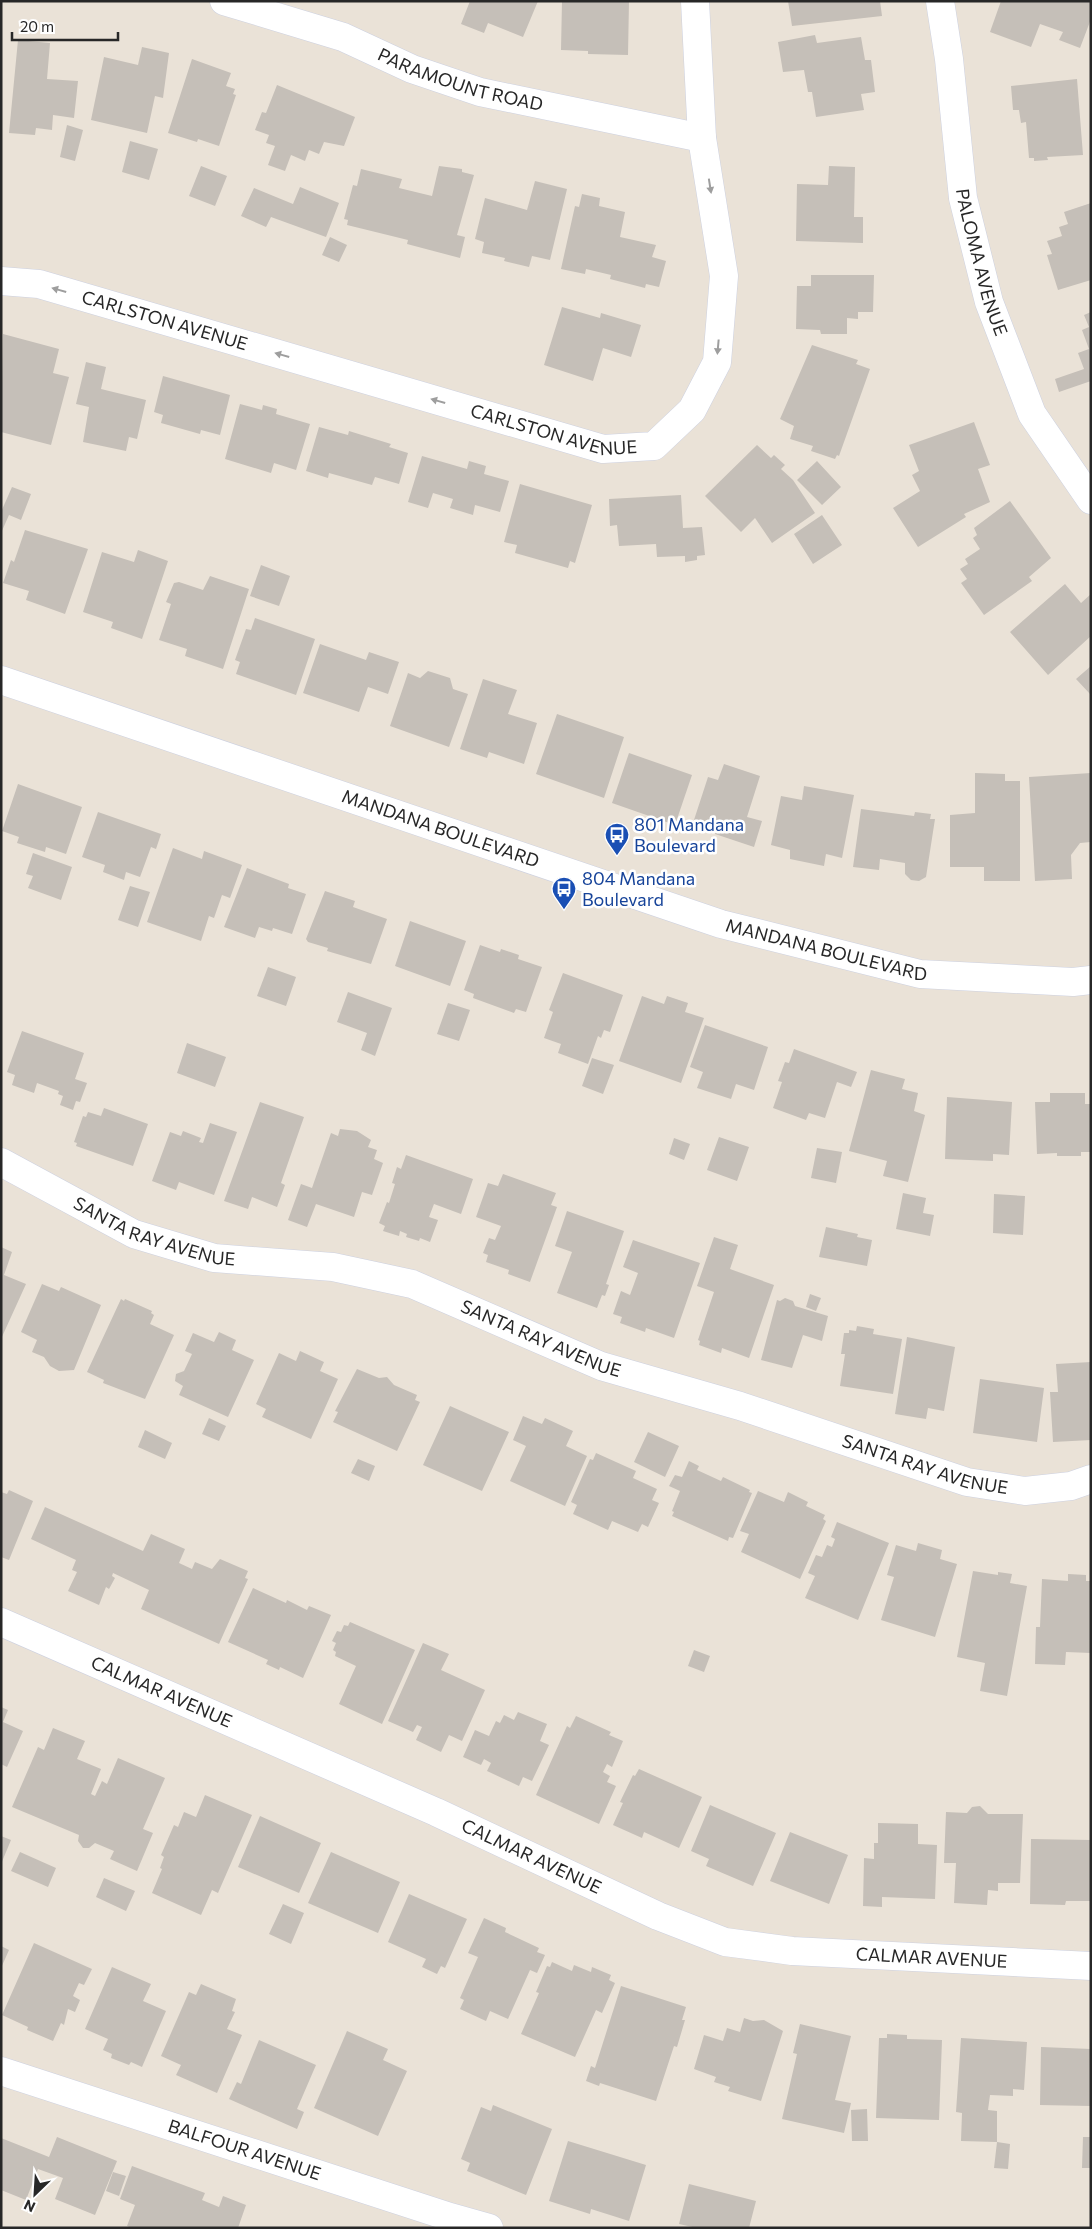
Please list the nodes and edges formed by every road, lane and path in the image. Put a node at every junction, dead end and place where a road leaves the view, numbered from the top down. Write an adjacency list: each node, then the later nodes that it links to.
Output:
1 (224, 1): 4 (street, PARAMOUNT ROAD)
2 (695, 1): 4 (street, CARLSTON AVENUE)
3 (940, 1): 6 (street, PALOMA AVENUE)
4 (702, 138): 5 (street, CARLSTON AVENUE, one-way to 5)
5 (1, 281)
6 (1091, 500)
7 (1, 680): 8 (street, MANDANA BOULEVARD)
8 (1091, 980)
9 (1, 1162): 10 (street, SANTA RAY AVENUE)
10 (1091, 1479)
11 (1, 1622): 12 (street, CALMAR AVENUE)
12 (1091, 1966)
13 (1, 2071): 14 (street, BALFOUR AVENUE)
14 (489, 2228)

